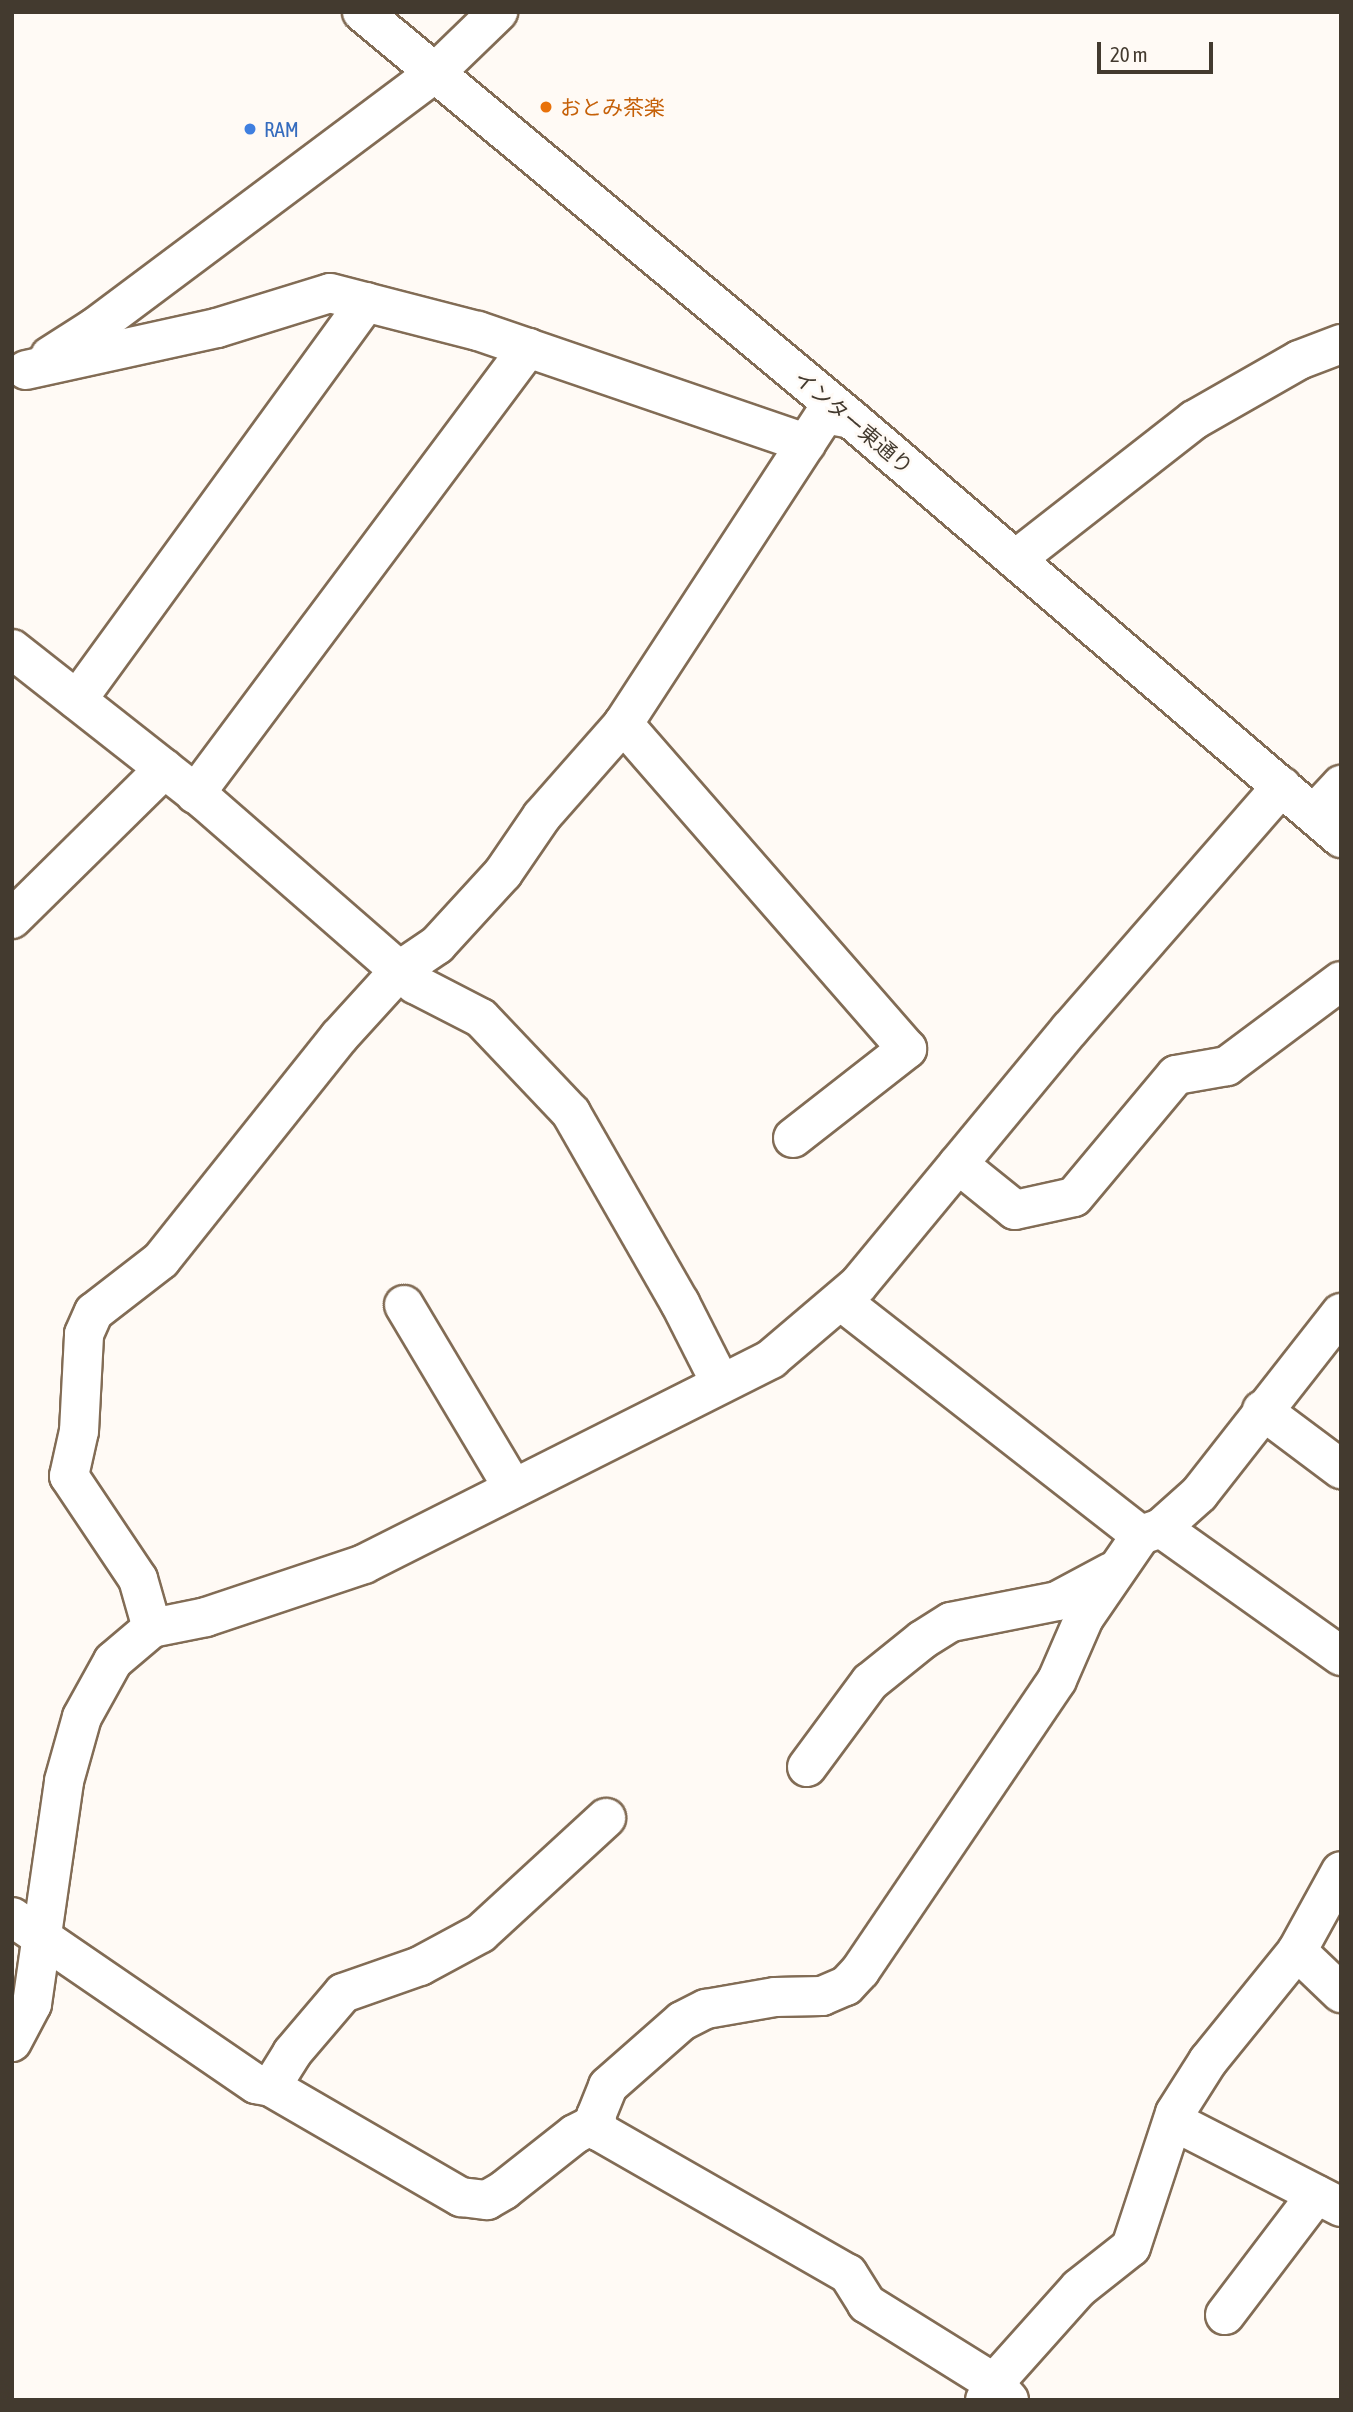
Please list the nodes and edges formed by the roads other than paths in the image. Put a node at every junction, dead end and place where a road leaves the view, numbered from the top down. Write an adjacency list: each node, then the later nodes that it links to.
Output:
1 (498, 12): 3 (street)
2 (371, 16): 3 (street, インター東通り)
3 (435, 73): 7 (street); 8 (street, インター東通り)
4 (366, 302): 6 (street); 7 (street); 12 (street)
5 (1341, 344): 10 (street)
6 (528, 348): 9 (street); 17 (street)
7 (19, 375)
8 (851, 419): 9 (street); 10 (street, インター東通り)
9 (806, 443): 13 (street)
10 (1016, 559): 16 (street, インター東通り)
11 (12, 649): 12 (street)
12 (77, 700): 14 (street)
13 (624, 723): 20 (street); 22 (street)
14 (164, 769): 17 (street); 19 (street)
15 (1341, 785): 18 (street)
16 (1282, 786): 18 (street, インター東通り); 23 (street)
17 (195, 794): 20 (street)
18 (1327, 826)
19 (12, 919)
20 (400, 970): 27 (street); 33 (street)
21 (1341, 981): 23 (street)
22 (793, 1138)
23 (958, 1164): 24 (street)
24 (841, 1301): 27 (street); 31 (street)
25 (404, 1305): 30 (street)
26 (1341, 1313): 28 (street)
27 (720, 1382): 30 (street)
28 (1262, 1410): 29 (street); 31 (street)
29 (1341, 1468)
30 (513, 1488): 33 (street)
31 (1151, 1532): 32 (street); 34 (street)
32 (1119, 1568): 35 (street); 45 (street)
33 (152, 1628): 39 (street)
34 (1341, 1656)
35 (807, 1767)
36 (606, 1818): 43 (street)
37 (1341, 1871): 40 (street)
38 (12, 1917): 39 (street)
39 (44, 1941): 42 (street); 43 (street)
40 (1297, 1951): 41 (street); 44 (street)
41 (1341, 1993)
42 (12, 2042)
43 (271, 2087): 45 (street)
44 (1172, 2121): 46 (street); 48 (street)
45 (597, 2123): 48 (street)
46 (1329, 2201): 47 (street)
47 (1225, 2315)
48 (996, 2394)

